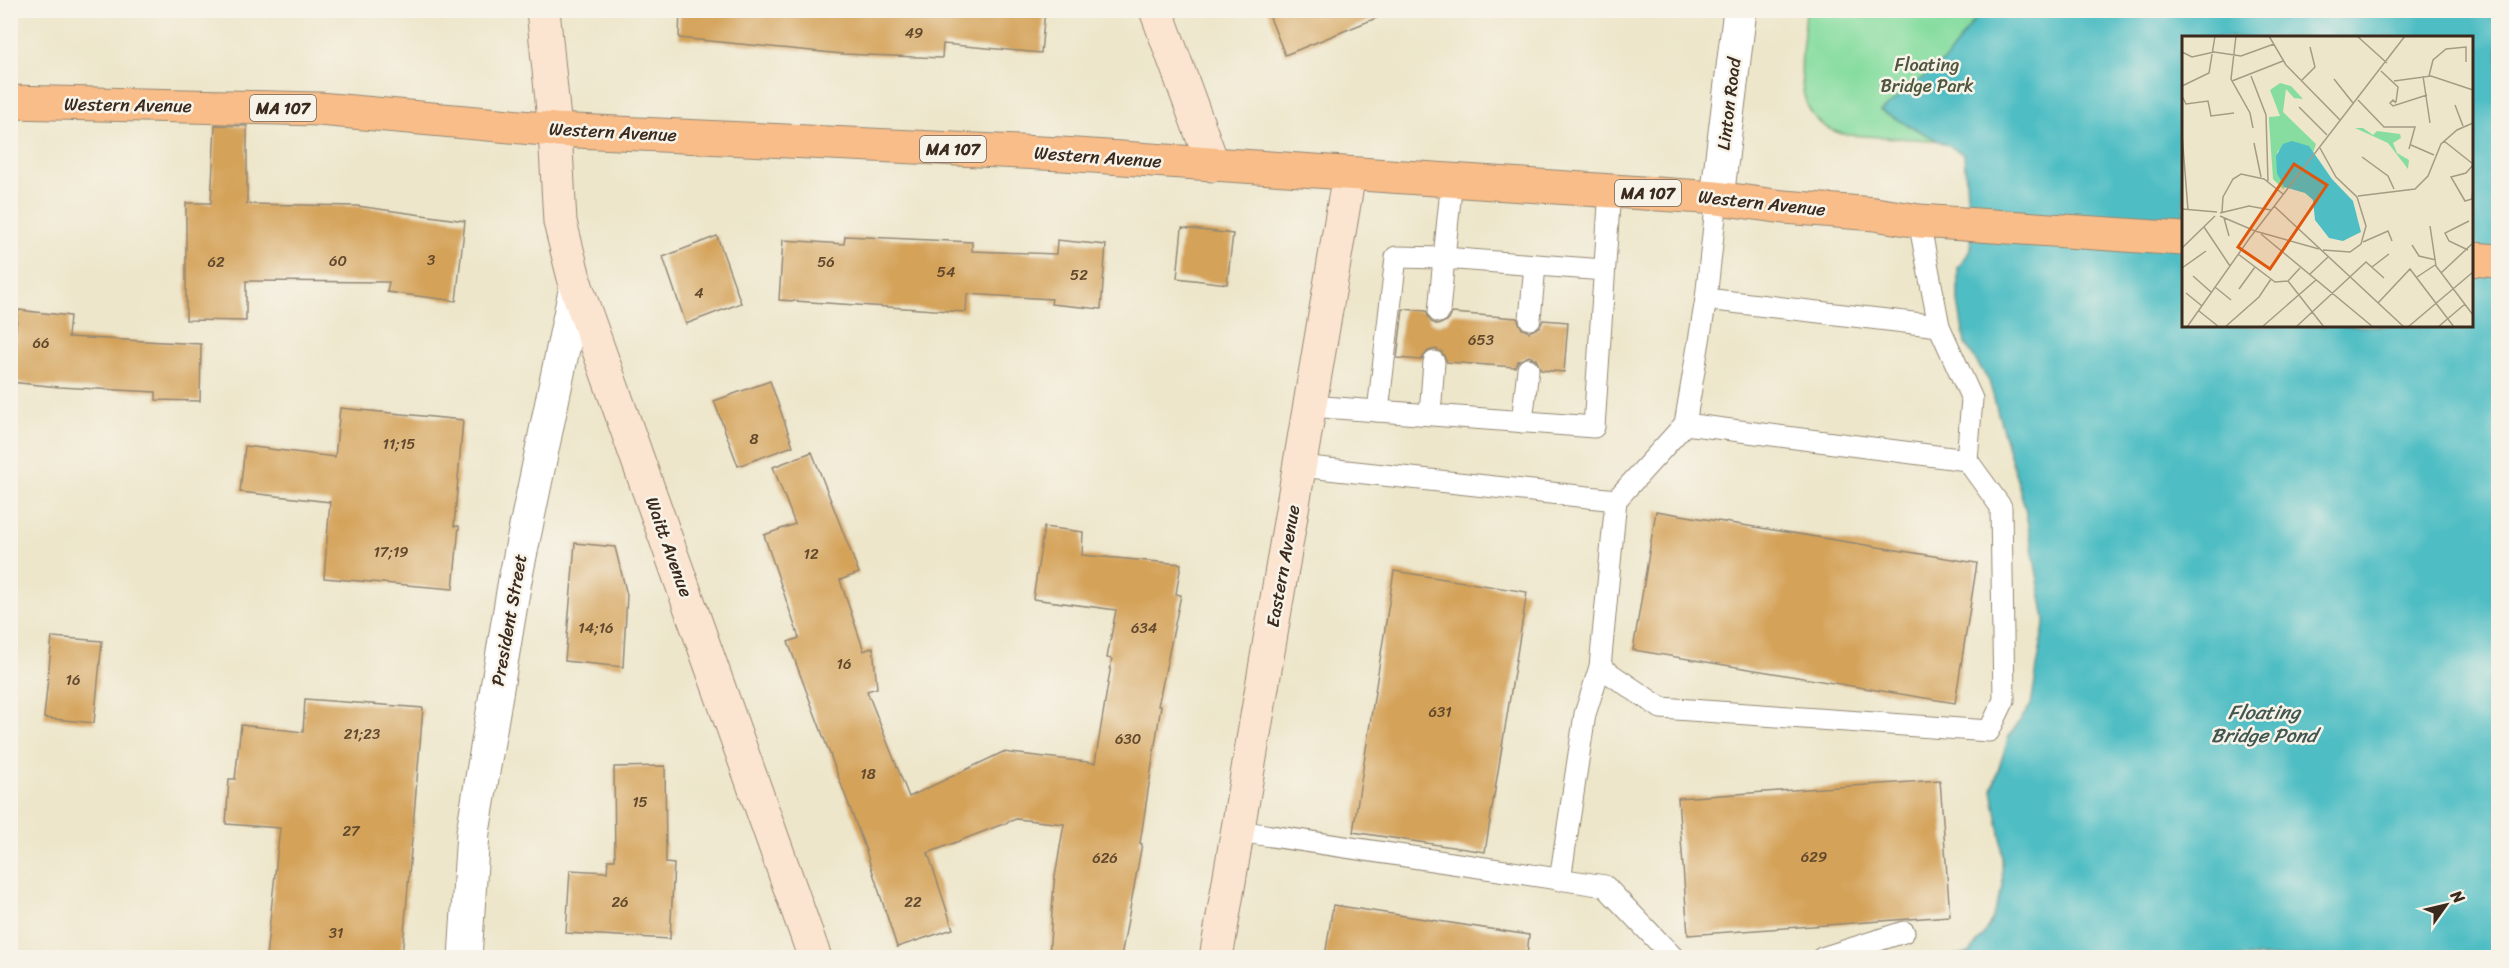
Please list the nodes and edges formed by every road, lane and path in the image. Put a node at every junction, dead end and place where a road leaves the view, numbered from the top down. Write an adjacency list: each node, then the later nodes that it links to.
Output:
1 (543, 10): 5 (main road, Waitt Avenue)
2 (1156, 10): 6 (main road)
3 (1740, 10): 10 (street, Linton Road)
4 (10, 102): 5 (main road, Western Avenue / MA 107)
5 (555, 129): 6 (main road, Western Avenue / MA 107); 18 (main road, Waitt Avenue)
6 (1213, 165): 7 (main road, Western Avenue / MA 107)
7 (1349, 174): 8 (main road, Western Avenue / MA 107); 25 (main road, Eastern Avenue)
8 (1452, 179): 9 (main road, Western Avenue / MA 107); 13 (lane)
9 (1610, 190): 10 (main road, Western Avenue / MA 107); 17 (lane)
10 (1717, 198): 11 (main road, Western Avenue / MA 107); 19 (lane)
11 (1932, 222): 12 (main road, Western Avenue / MA 107); 22 (lane)
12 (2182, 239)
13 (1444, 258): 16 (lane); 20 (lane); 26 (lane)
14 (2473, 259): 15 (main road)
15 (2499, 261)
16 (1535, 266): 17 (lane); 21 (lane)
17 (1605, 270): 28 (lane)
18 (576, 286): 37 (street, President Street); 38 (main road, Waitt Avenue)
19 (1706, 300): 22 (lane); 29 (lane)
20 (1439, 312)
21 (1530, 319)
22 (1939, 326): 30 (lane)
23 (1434, 362): 27 (lane)
24 (1528, 369): 28 (lane)
25 (1310, 406): 26 (lane); 31 (main road, Eastern Avenue)
26 (1377, 411): 27 (lane)
27 (1430, 414): 28 (lane)
28 (1522, 422)
29 (1685, 424): 30 (lane); 32 (lane)
30 (1967, 460): 33 (lane)
31 (1300, 466): 32 (lane); 34 (main road, Eastern Avenue)
32 (1616, 500): 33 (lane)
33 (1600, 667): 35 (lane)
34 (1238, 831): 35 (lane); 39 (main road, Eastern Avenue)
35 (1560, 880): 40 (lane)
36 (1904, 932): 41 (lane)
37 (465, 957)
38 (815, 957)
39 (1216, 957)
40 (1674, 957)
41 (1822, 957)

